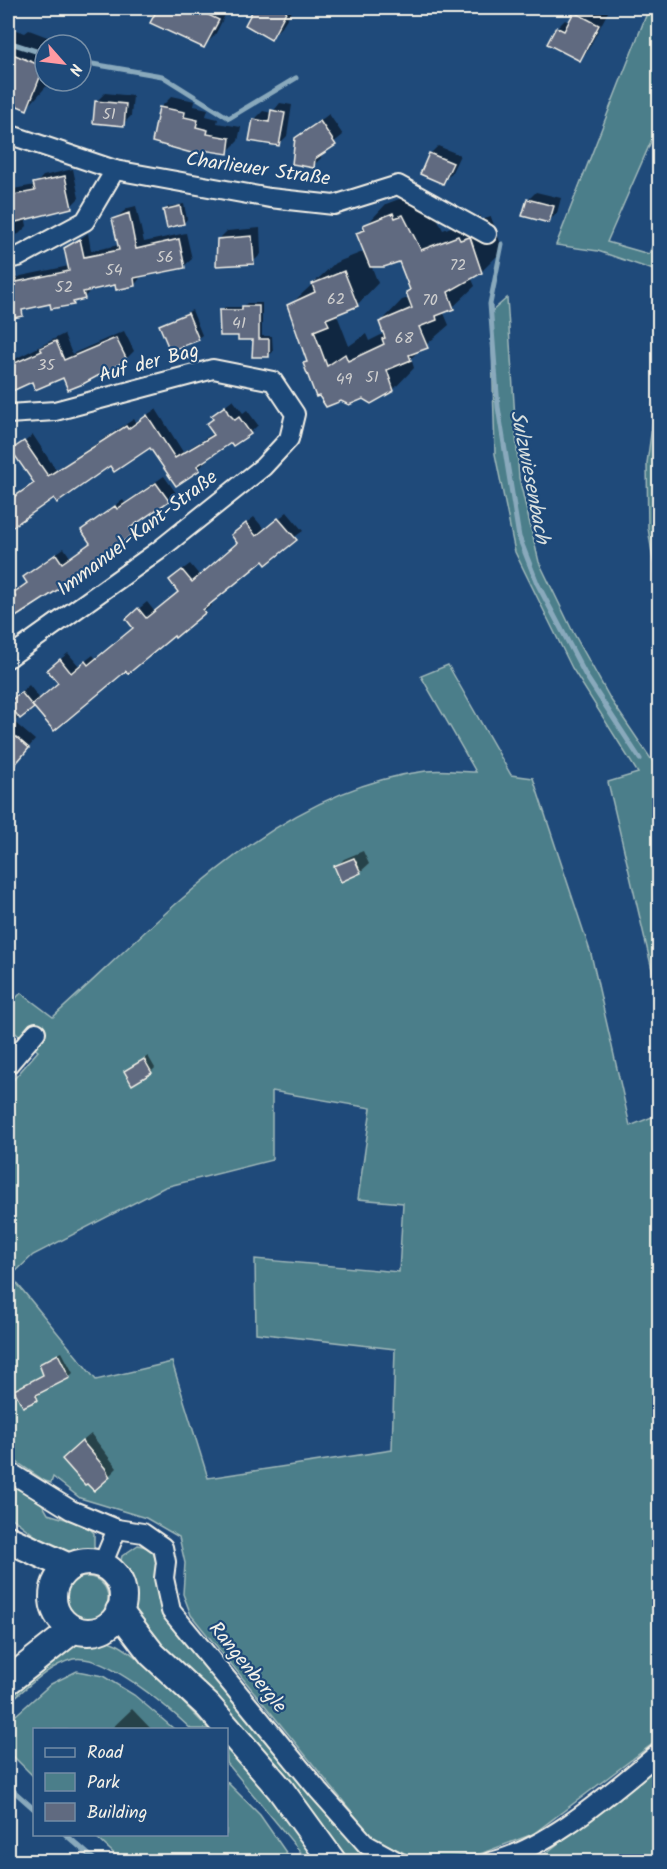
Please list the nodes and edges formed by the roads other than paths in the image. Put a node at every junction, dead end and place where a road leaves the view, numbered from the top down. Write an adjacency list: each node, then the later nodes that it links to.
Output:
1 (8, 134): 2 (street, Charlieuer Straße)
2 (115, 170): 3 (street, Charlieuer Straße); 4 (street)
3 (487, 234)
4 (8, 259)
5 (8, 414): 6 (street, Auf der Bag)
6 (289, 439): 7 (street, Immanuel-Kant-Straße)
7 (8, 658)
8 (36, 1032): 9 (street)
9 (8, 1065)
10 (8, 1471): 11 (street, Rangenbergle)
11 (117, 1529): 13 (street); 22 (street, Rangenbergle)
12 (8, 1540): 14 (main road)
13 (102, 1565): 14 (main road); 15 (main road)
14 (62, 1576): 16 (main road)
15 (113, 1619): 16 (main road); 18 (main road)
16 (66, 1623): 17 (main road)
17 (8, 1681)
18 (227, 1728)
19 (228, 1729): 21 (main road)
20 (660, 1752): 23 (street)
21 (333, 1862)
22 (398, 1862)
23 (490, 1862)

